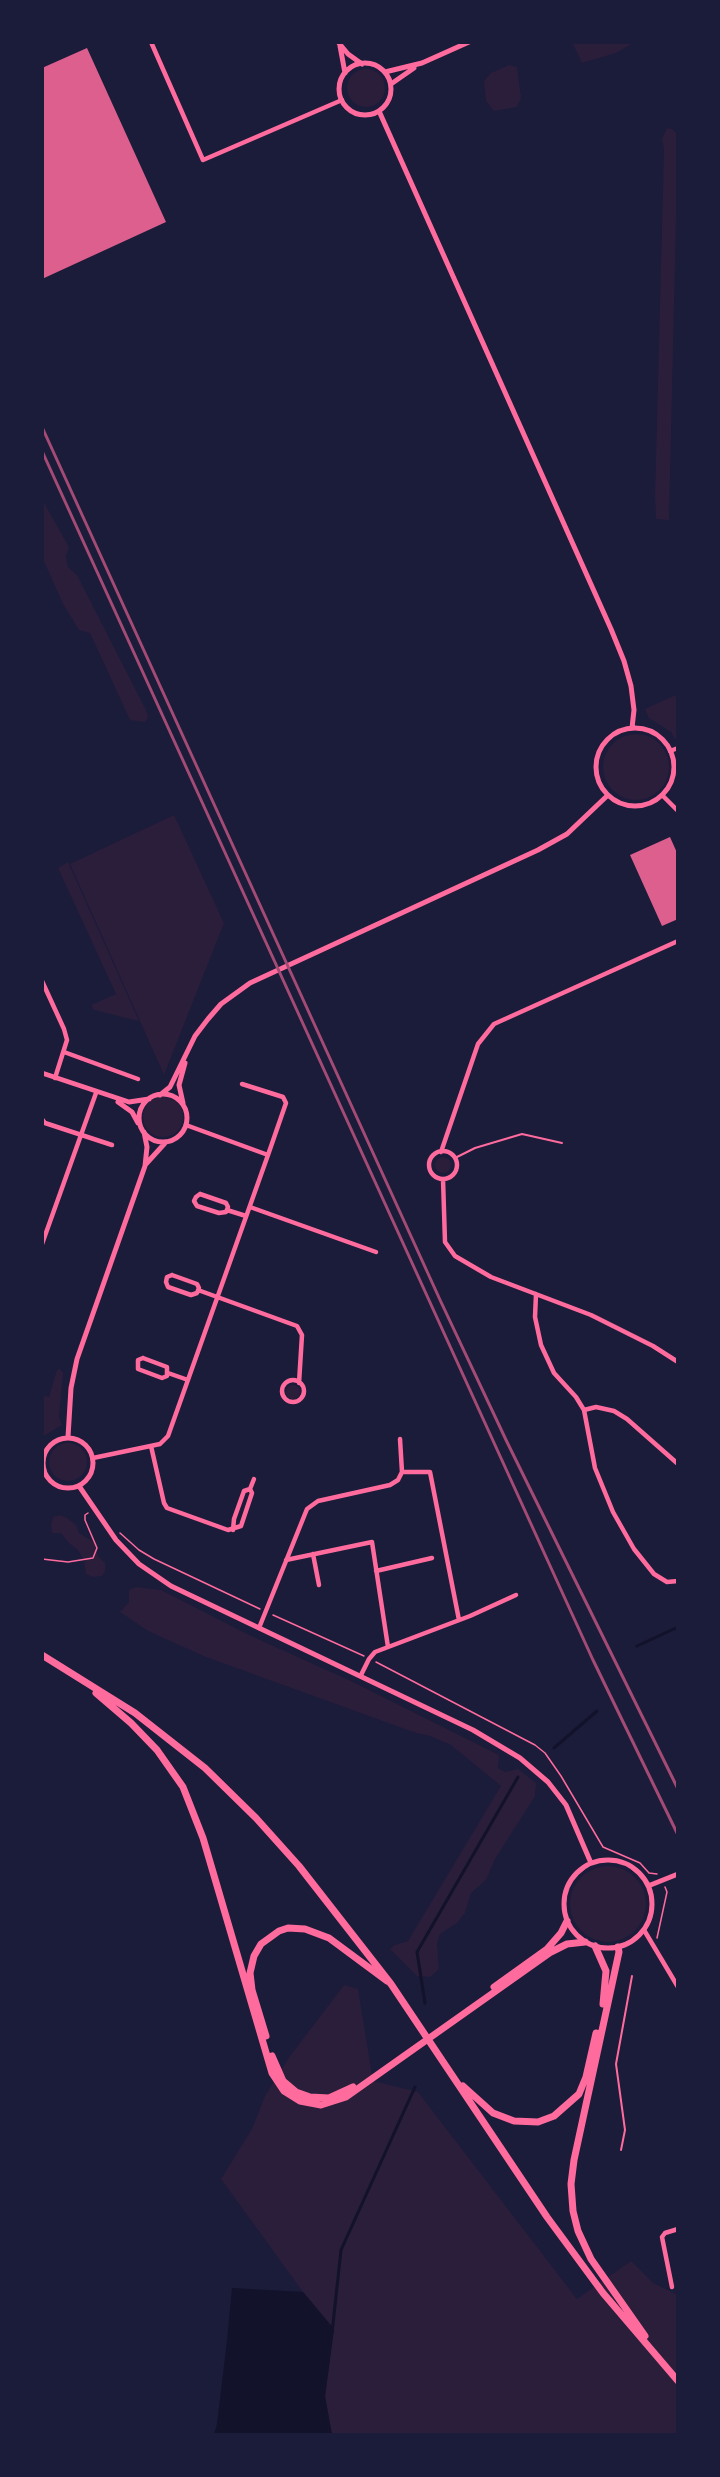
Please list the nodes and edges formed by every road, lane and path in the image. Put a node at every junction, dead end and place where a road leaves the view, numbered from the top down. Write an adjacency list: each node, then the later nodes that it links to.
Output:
1 (151, 42): 9 (street)
2 (338, 42): 5 (street); 7 (street)
3 (469, 42): 4 (street)
4 (422, 63): 6 (street); 8 (street)
5 (362, 64): 6 (street); 7 (street)
6 (385, 72): 8 (street)
7 (345, 73): 9 (street)
8 (391, 84): 10 (street)
9 (342, 100): 10 (street)
10 (379, 111): 11 (street)
11 (632, 728): 13 (street); 14 (street)
12 (678, 748): 13 (street)
13 (670, 751): 15 (street)
14 (608, 795): 15 (street); 19 (street)
15 (662, 795): 16 (street)
16 (678, 811)
17 (678, 941): 37 (street)
18 (42, 981): 20 (street)
19 (195, 1036): 26 (street); 29 (street)
20 (64, 1052): 22 (street); 23 (street)
21 (42, 1073): 22 (street)
22 (55, 1078): 25 (street)
23 (138, 1079)
24 (242, 1084): 38 (street)
25 (96, 1093): 27 (street); 33 (street)
26 (160, 1095): 28 (street); 29 (street)
27 (109, 1097): 28 (street); 32 (street)
28 (151, 1098): 32 (street)
29 (186, 1112): 31 (street)
30 (42, 1119): 33 (street)
31 (186, 1125): 34 (street); 38 (street)
32 (142, 1130): 34 (street); 40 (street)
33 (81, 1134): 36 (street); 45 (street)
34 (166, 1142): 40 (street)
35 (562, 1143): 39 (lane)
36 (112, 1145)
37 (441, 1152): 39 (street); 41 (street)
38 (268, 1155): 42 (street)
39 (455, 1158): 41 (street)
40 (145, 1166): 55 (street)
41 (443, 1179): 48 (street)
42 (249, 1207): 44 (street); 46 (street)
43 (227, 1210): 43 (street); 44 (street)
44 (246, 1216): 49 (street)
45 (42, 1244)
46 (376, 1252)
47 (198, 1290): 47 (street); 49 (street)
48 (536, 1294): 50 (street); 54 (street)
49 (217, 1298): 52 (street); 53 (street)
50 (678, 1362)
51 (168, 1373): 51 (street); 52 (street)
52 (188, 1380): 57 (street)
53 (299, 1383): 53 (street)
54 (584, 1410): 60 (street); 73 (street)
55 (68, 1437): 58 (street); 59 (street)
56 (400, 1439): 61 (street)
57 (151, 1446): 59 (street); 67 (street)
58 (43, 1452): 63 (street)
59 (93, 1458): 63 (street)
60 (678, 1464)
61 (402, 1472): 71 (street); 78 (street)
62 (254, 1479): 64 (street)
63 (79, 1486): 65 (street)
64 (250, 1489): 67 (street); 67 (street)
65 (94, 1509): 70 (path); 79 (street)
66 (115, 1527): 76 (path)
67 (233, 1530)
68 (313, 1554): 71 (street); 72 (street); 74 (street)
69 (432, 1558): 72 (street)
70 (42, 1559)
71 (286, 1560): 79 (street)
72 (376, 1571): 80 (street)
73 (678, 1581)
74 (319, 1585)
75 (516, 1595): 78 (street)
76 (261, 1609)
77 (271, 1614): 82 (path)
78 (459, 1620): 80 (street)
79 (259, 1628): 84 (street)
80 (388, 1647): 84 (street)
81 (42, 1655): 83 (main road)
82 (363, 1656)
83 (73, 1674): 90 (main road); 94 (main road)
84 (361, 1676): 85 (street)
85 (591, 1863): 87 (street); 88 (street)
86 (678, 1874): 87 (street)
87 (648, 1886): 89 (street)
88 (567, 1921): 90 (street); 94 (main road)
89 (644, 1930): 92 (street); 95 (street)
90 (585, 1942): 91 (street)
91 (595, 1946): 92 (street); 96 (main road)
92 (618, 1947): 100 (main road)
93 (632, 1976): 97 (lane)
94 (391, 1984): 96 (main road)
95 (678, 1987)
96 (454, 2077): 100 (main road)
97 (621, 2150)
98 (678, 2229): 99 (street)
99 (672, 2287)
100 (672, 2375): 101 (main road)
101 (678, 2381)

